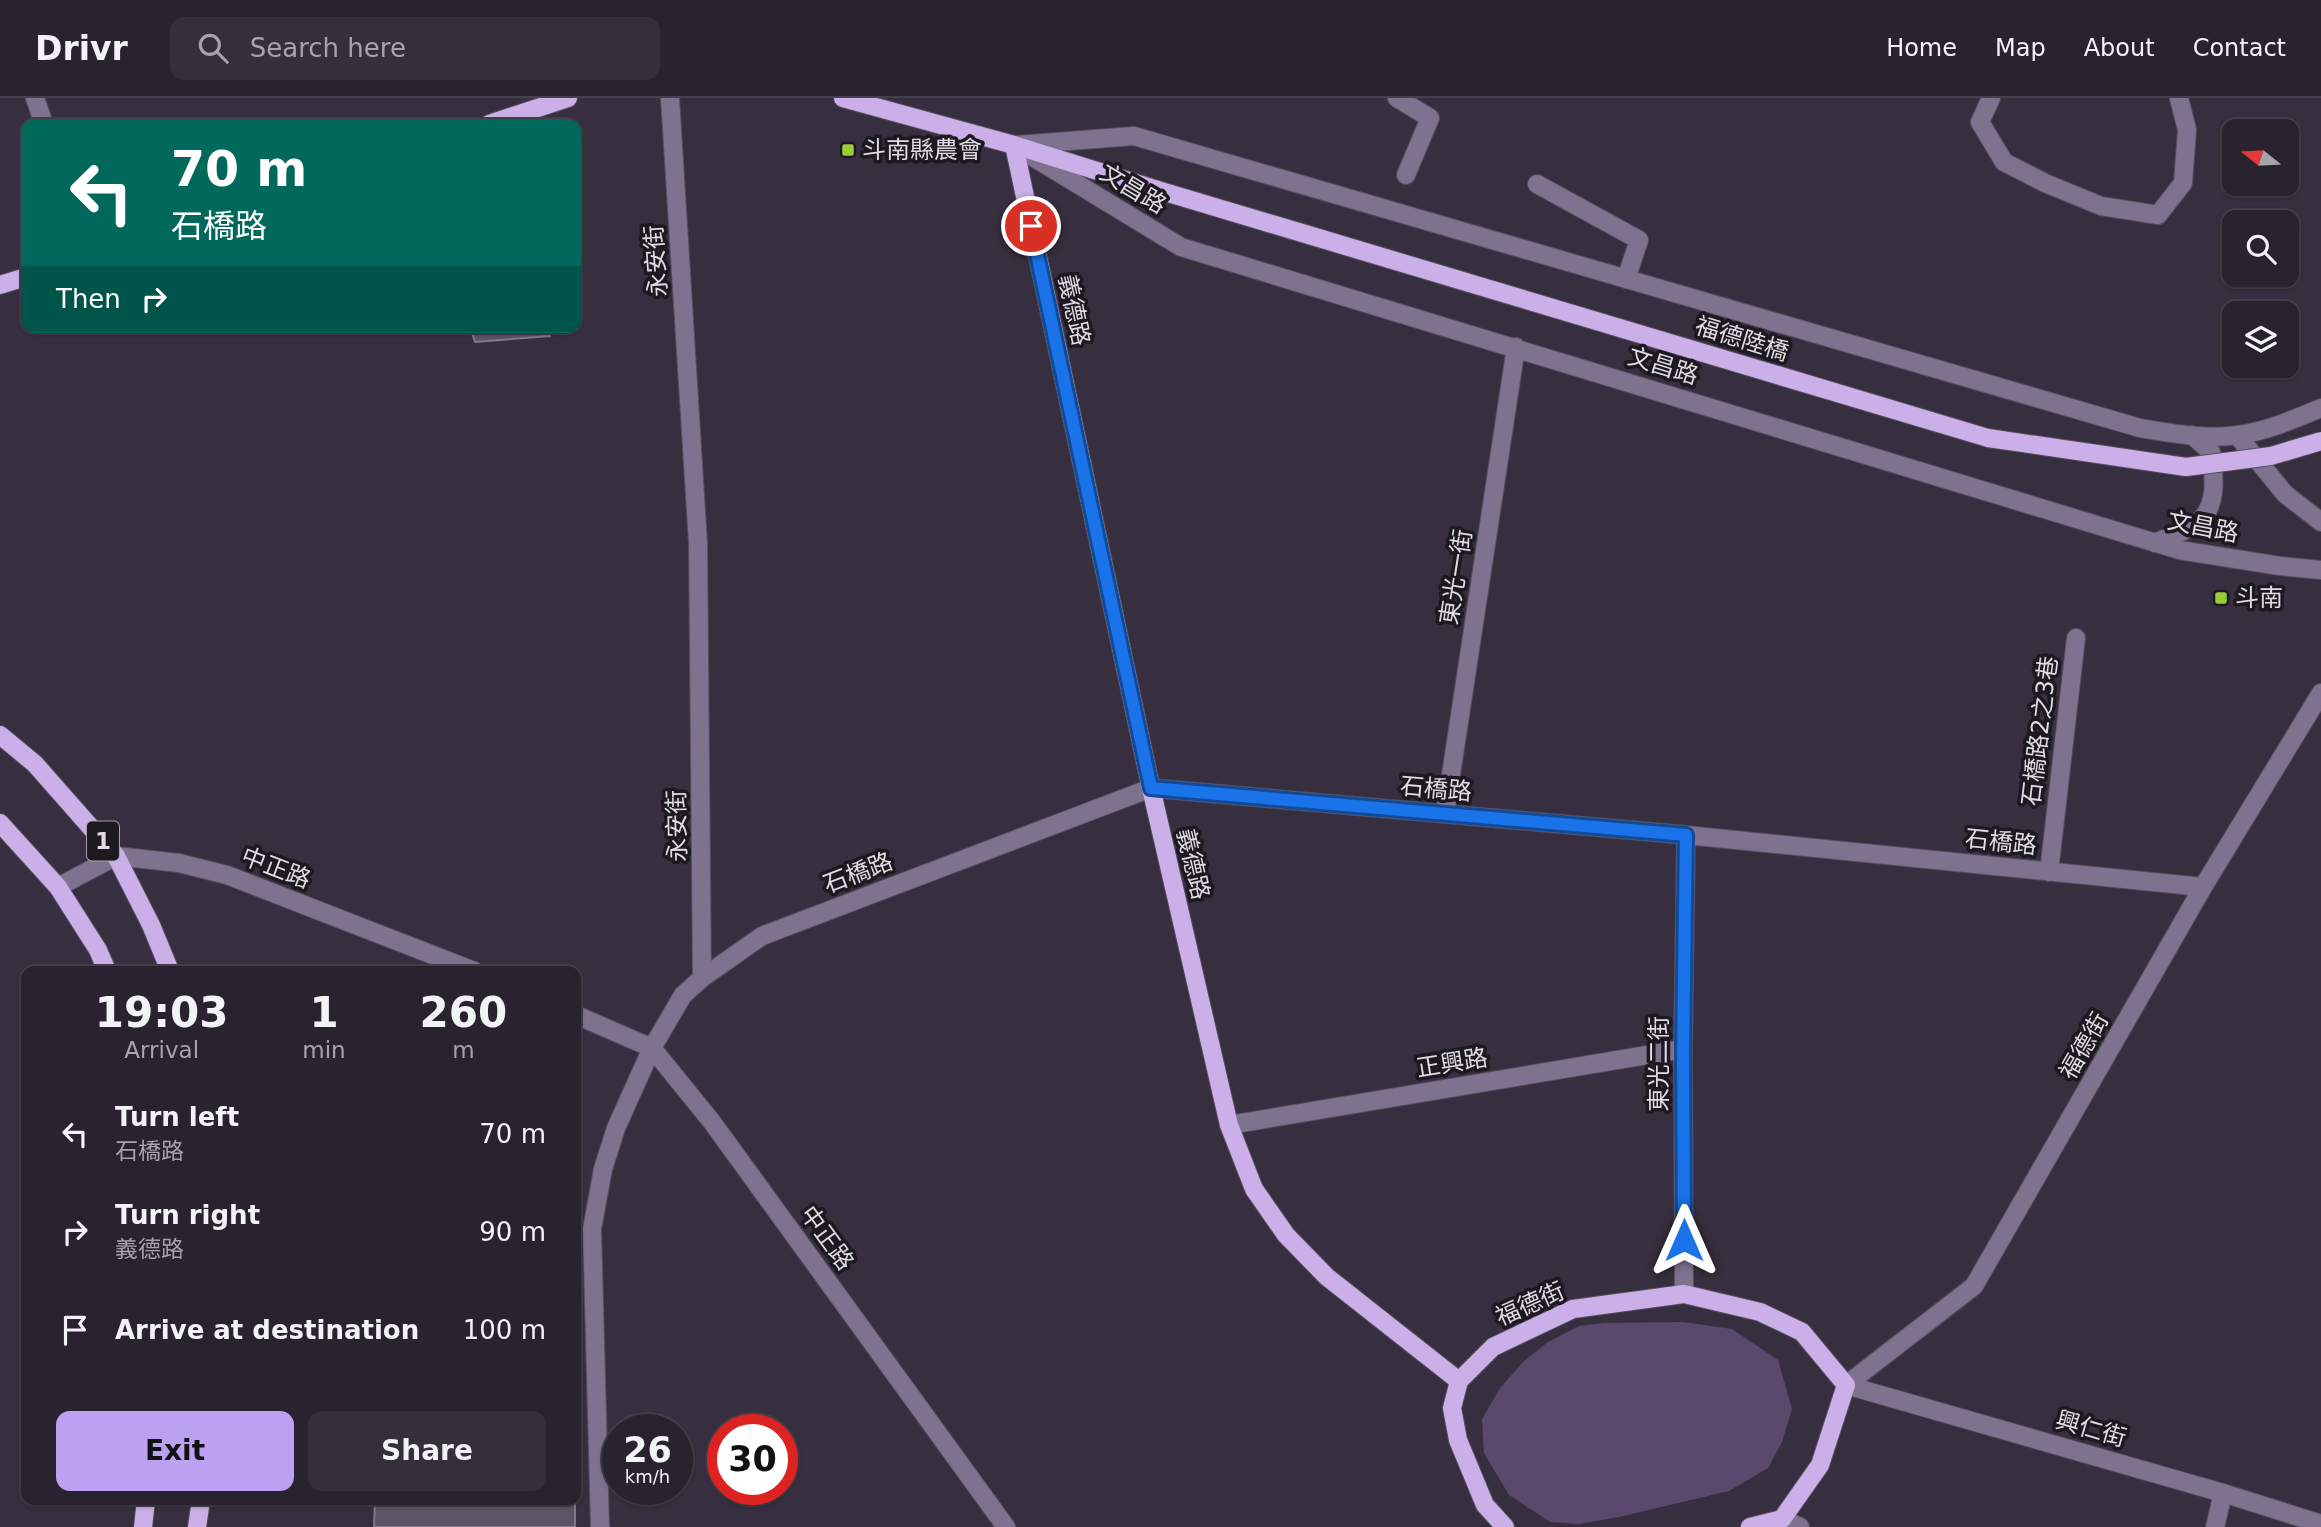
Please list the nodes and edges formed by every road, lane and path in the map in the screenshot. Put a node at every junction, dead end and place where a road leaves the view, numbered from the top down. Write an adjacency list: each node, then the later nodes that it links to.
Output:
1 (35, 98): 8 (street)
2 (568, 98): 9 (main road)
3 (670, 98): 39 (street, 永安街)
4 (843, 98): 10 (main road, 文昌路)
5 (1397, 98): 11 (street)
6 (1991, 98): 7 (street)
7 (2179, 98)
8 (42, 119)
9 (504, 119)
10 (1014, 145): 13 (main road, 文昌路); 15 (street, 文昌路); 17 (street, 文昌路); 28 (main road, 義德路)
11 (1406, 175)
12 (1537, 184): 15 (street)
13 (1158, 190): 21 (main road, 福德陸橋, bridge)
14 (21, 279): 16 (main road)
15 (1626, 279): 19 (street, 文昌路)
16 (0, 285)
17 (1516, 347): 23 (street, 文昌路); 29 (street, 東光一街)
18 (2321, 408): 20 (street)
19 (2192, 435): 20 (street, 文昌路); 23 (street)
20 (2237, 435): 22 (street)
21 (2321, 442)
22 (2321, 522)
23 (2155, 543): 24 (street, 文昌路)
24 (2321, 570)
25 (2076, 638): 33 (street, 石橋路2之3巷)
26 (2321, 693): 35 (street, 福德街)
27 (0, 735): 32 (main road, 1)
28 (1151, 788): 29 (street, 石橋路); 39 (street, 石橋路); 43 (main road, 義德路)
29 (1445, 814): 31 (street, 石橋路)
30 (0, 823): 34 (main road)
31 (1686, 835): 33 (street, 石橋路); 42 (street, 東光二街)
32 (116, 856): 34 (street); 37 (main road, 1); 38 (street, 中正路)
33 (2049, 872): 35 (street, 石橋路)
34 (58, 887): 36 (main road)
35 (2203, 887): 46 (street, 福德街)
36 (105, 966)
37 (168, 966)
38 (461, 966)
39 (702, 978): 41 (street)
40 (581, 1017): 41 (street, 中正路)
41 (652, 1048): 54 (street); 55 (street, 中正路)
42 (1683, 1049): 43 (street, 正興路); 44 (street, 東光二街)
43 (1229, 1125): 45 (main road, 義德路)
44 (1684, 1294): 45 (main road, 福德街); 46 (main road, 福德街)
45 (1459, 1381): 56 (main road)
46 (1846, 1385): 47 (street, 興仁街); 50 (main road)
47 (2223, 1493): 51 (street, 興仁街); 59 (street)
48 (145, 1505): 52 (main road)
49 (200, 1505): 53 (main road)
50 (1782, 1519): 57 (main road); 58 (street)
51 (2321, 1524)
52 (143, 1527)
53 (197, 1527)
54 (600, 1527)
55 (1006, 1527)
56 (1505, 1527)
57 (1750, 1527)
58 (1800, 1527)
59 (2215, 1527)

